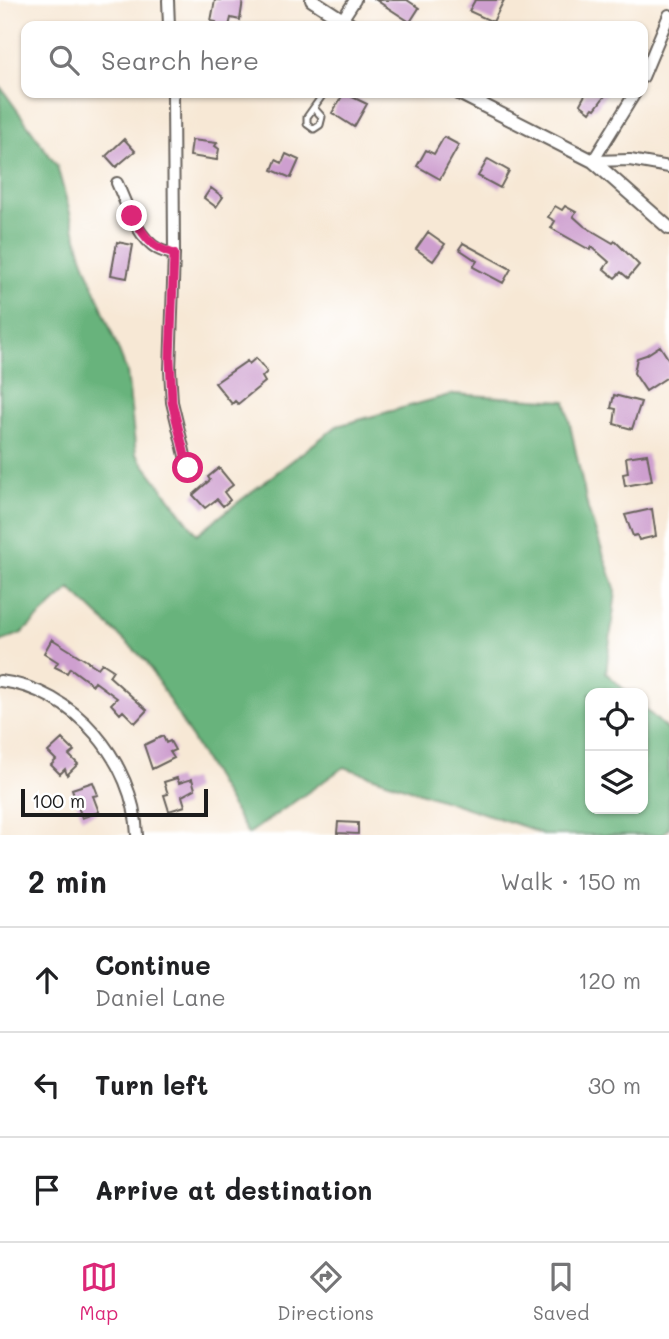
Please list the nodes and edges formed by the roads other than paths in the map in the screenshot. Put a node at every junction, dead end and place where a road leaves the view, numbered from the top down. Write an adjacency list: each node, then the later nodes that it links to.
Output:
1 (168, 0): 5 (street)
2 (312, 0): 6 (street)
3 (355, 0): 7 (street)
4 (669, 15): 8 (street)
5 (169, 21)
6 (344, 21)
7 (348, 21)
8 (648, 66)
9 (173, 98): 18 (street)
10 (320, 98): 13 (lane)
11 (469, 98): 14 (street)
12 (632, 98): 14 (street)
13 (313, 108)
14 (593, 161): 15 (street); 17 (street)
15 (669, 167)
16 (117, 183): 18 (street)
17 (669, 228)
18 (174, 254): 19 (street)
19 (188, 468)
20 (0, 681): 21 (street)
21 (137, 835)

